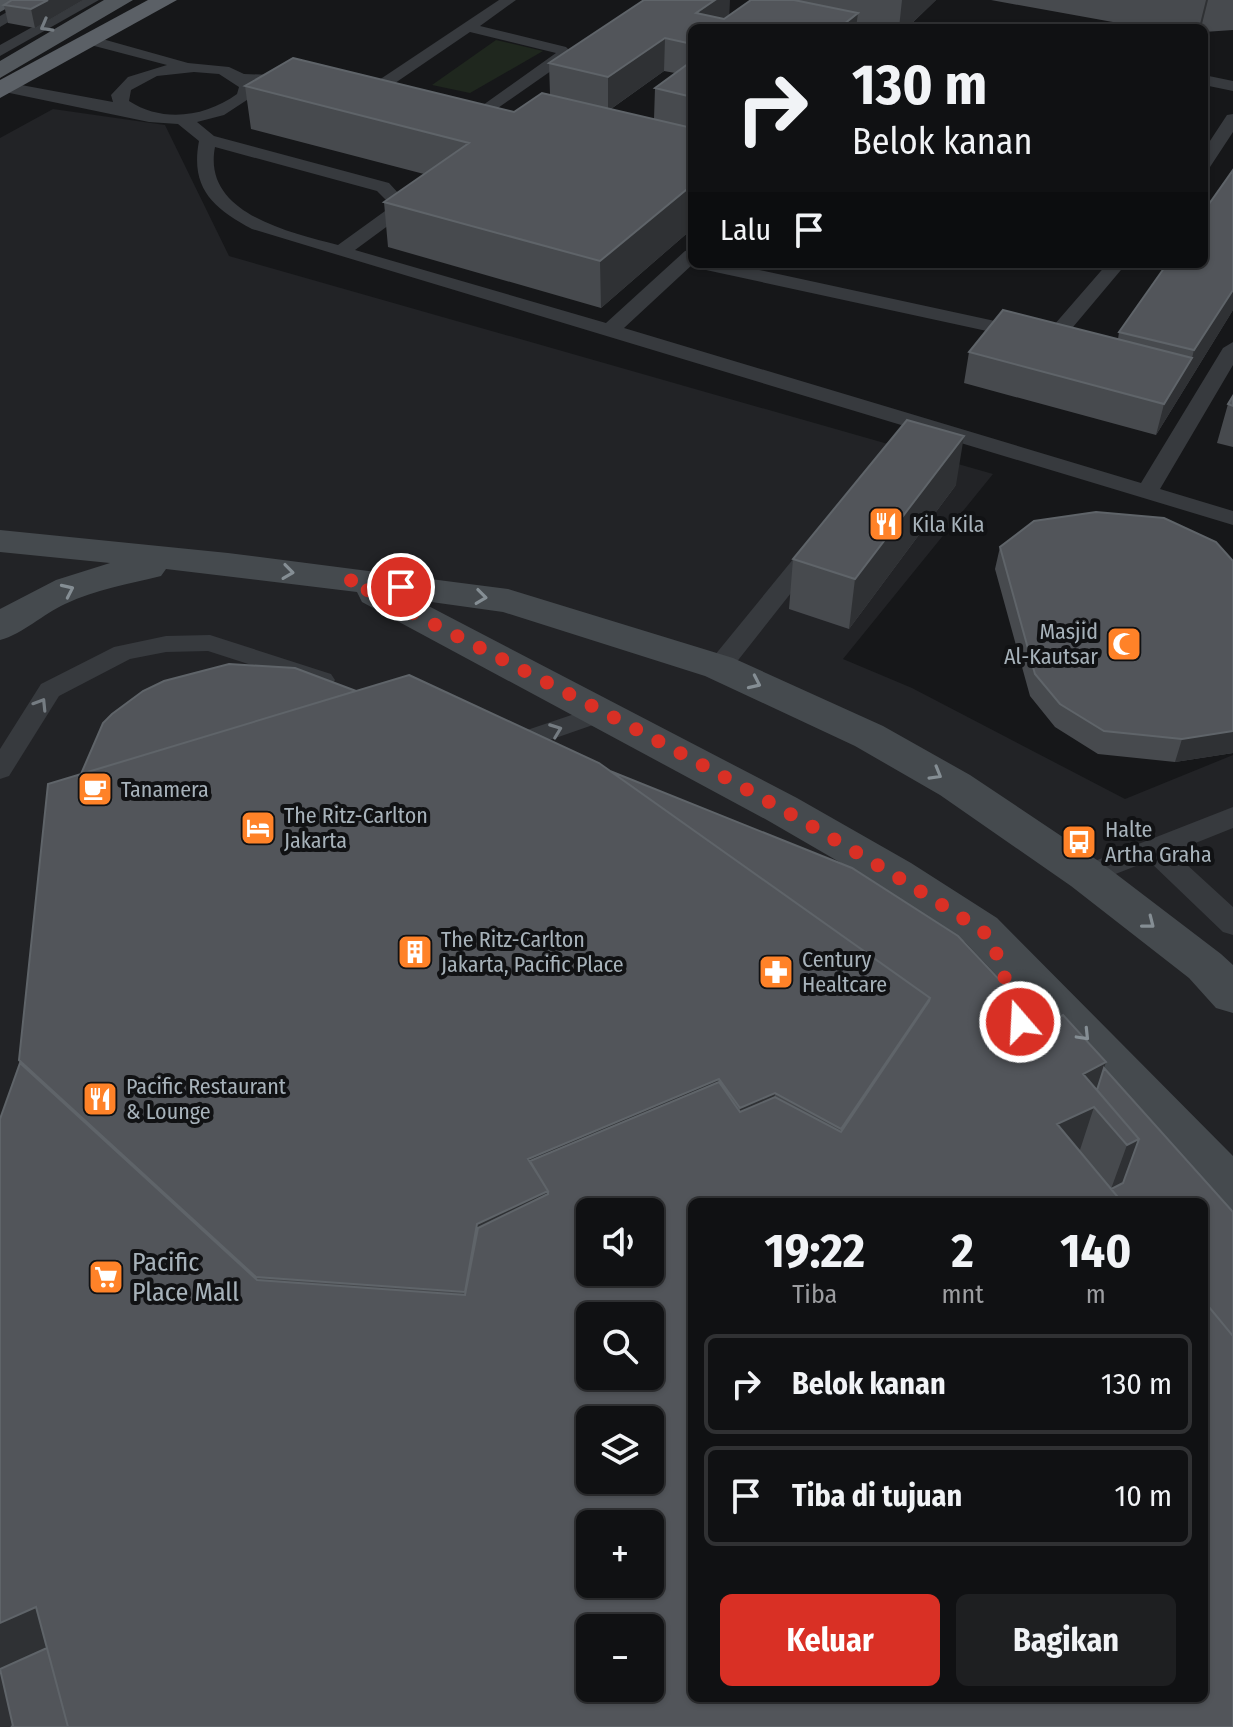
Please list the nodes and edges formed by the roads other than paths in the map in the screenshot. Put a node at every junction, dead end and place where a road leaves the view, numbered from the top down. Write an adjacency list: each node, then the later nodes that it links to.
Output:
1 (10, 0): 7 (main road)
2 (39, 0): 8 (lane)
3 (92, 0): 14 (lane, one-way to 14)
4 (121, 0): 12 (main road)
5 (165, 0): 13 (highway)
6 (509, 0): 10 (lane)
7 (0, 5)
8 (0, 22)
9 (534, 26): 11 (lane)
10 (468, 27): 22 (lane); 26 (lane)
11 (564, 34)
12 (63, 35): 16 (main road); 19 (main road)
13 (88, 40): 15 (lane); 16 (highway)
14 (0, 51)
15 (194, 67): 17 (lane); 23 (lane)
16 (37, 69): 19 (highway)
17 (242, 79): 20 (lane); 24 (lane)
18 (1208, 81): 21 (lane)
19 (2, 83): 23 (lane)
20 (317, 83)
21 (1233, 86)
22 (400, 100)
23 (129, 110): 24 (lane)
24 (182, 119): 27 (lane)
25 (1233, 119): 28 (lane)
26 (498, 125)
27 (208, 140): 29 (lane); 29 (lane)
28 (1208, 157)
29 (341, 252): 33 (lane)
30 (688, 265): 33 (lane)
31 (730, 268): 32 (lane)
32 (1114, 268)
33 (610, 330): 35 (lane)
34 (1233, 348): 35 (lane)
35 (1146, 494): 36 (lane)
36 (1233, 518)
37 (831, 527): 42 (lane)
38 (0, 541): 39 (main road)
39 (228, 564): 40 (main road, one-way to 40); 41 (main road, one-way to 39)
40 (348, 580): 42 (main road, one-way to 42); 44 (main road)
41 (0, 628)
42 (719, 667): 49 (main road, one-way to 49)
43 (350, 691): 46 (lane, one-way to 43)
44 (604, 712): 45 (lane, one-way to 44); 51 (main road)
45 (480, 738)
46 (0, 770)
47 (1233, 817): 48 (lane)
48 (1154, 850): 49 (lane); 50 (lane)
49 (1087, 875): 52 (main road, one-way to 52)
50 (1233, 924)
51 (991, 938): 53 (lane); 54 (main road, one-way to 54)
52 (1233, 995)
53 (1014, 1002)
54 (1233, 1190)

